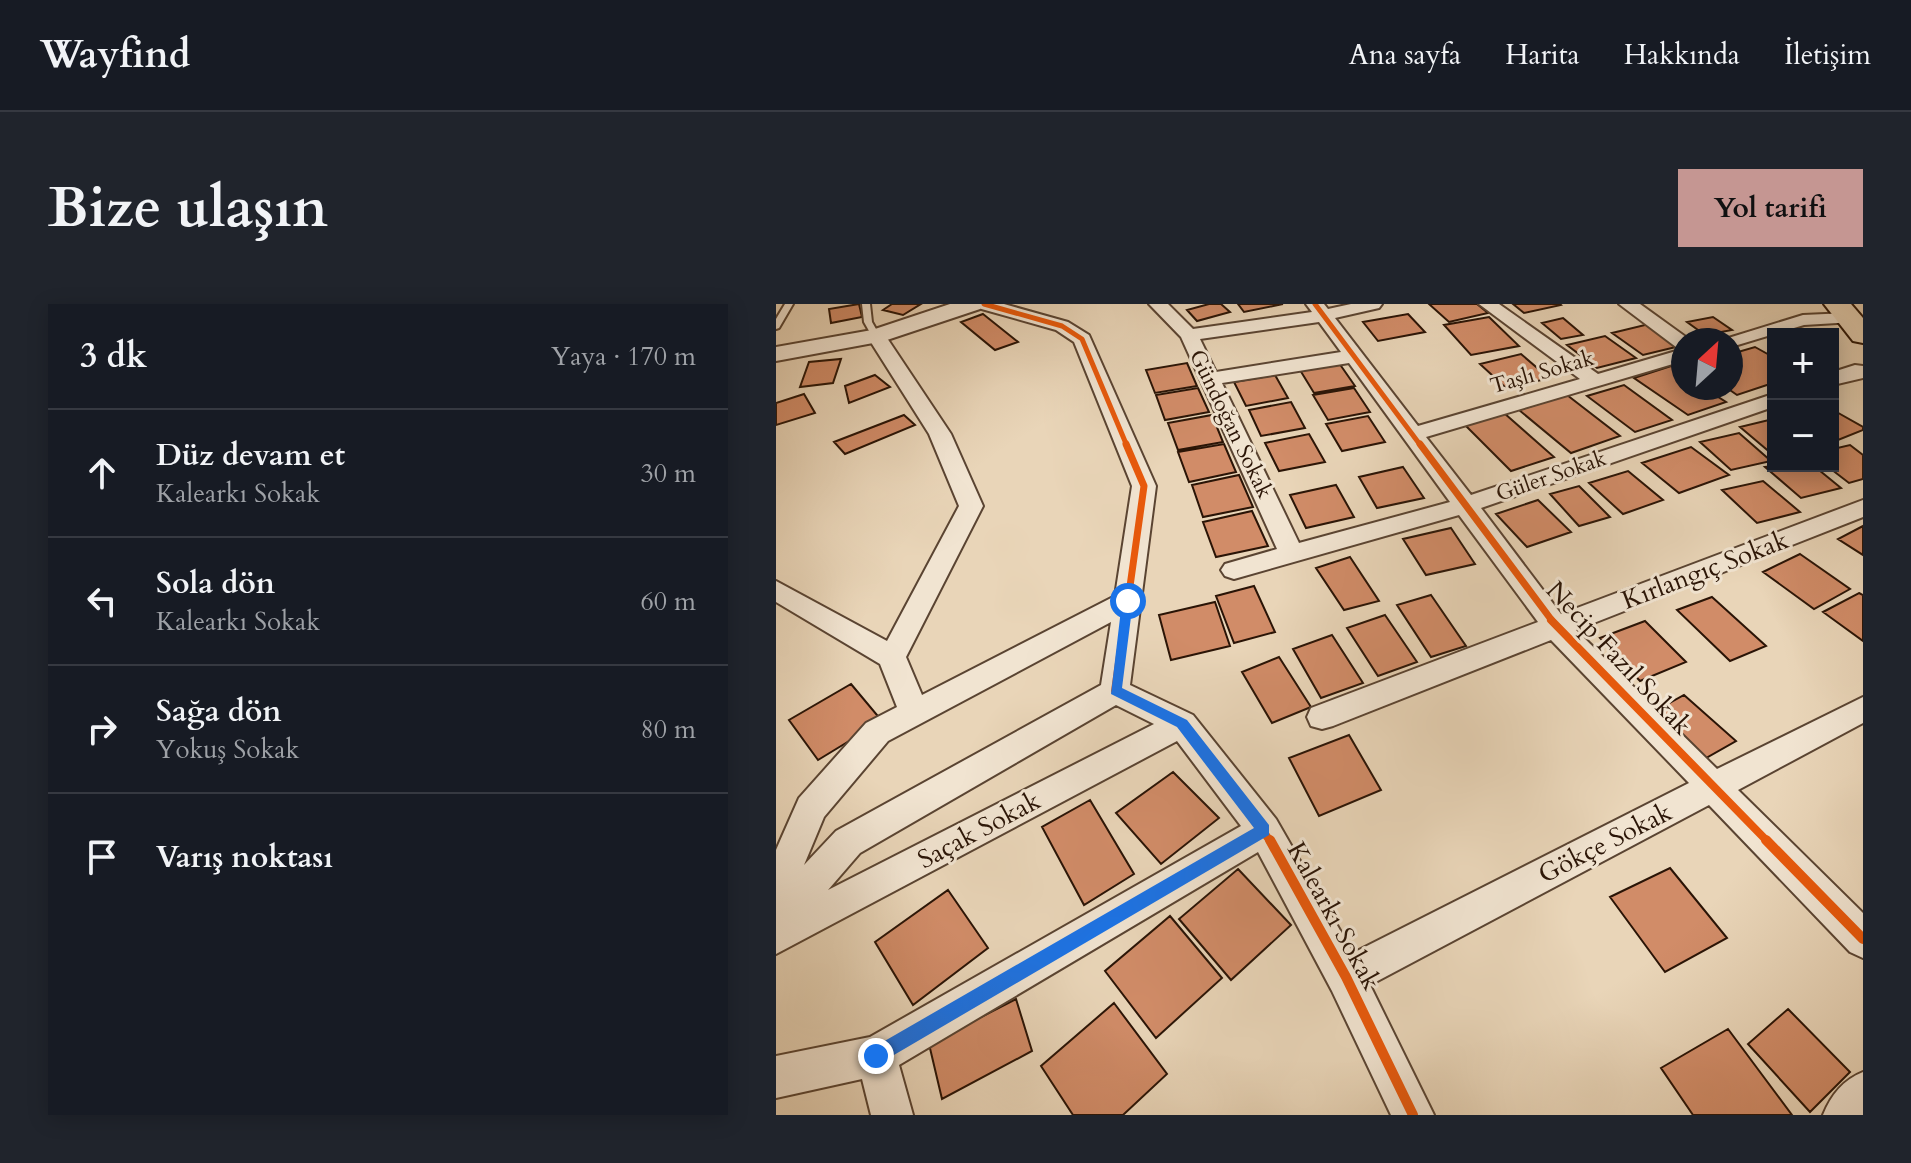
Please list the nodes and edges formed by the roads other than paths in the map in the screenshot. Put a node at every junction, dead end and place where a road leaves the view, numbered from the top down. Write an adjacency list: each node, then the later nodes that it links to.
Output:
1 (789, 304): 12 (lane)
2 (866, 304): 15 (lane)
3 (972, 304): 9 (street)
4 (984, 304): 31 (street)
5 (1158, 304): 14 (street, Gündoğan Sokak)
6 (1373, 304): 10 (street)
7 (1488, 304): 23 (street)
8 (1628, 304): 13 (street)
9 (945, 309): 15 (street)
10 (1319, 310): 14 (street); 18 (street, Necip Fazıl Sokak)
11 (1850, 319): 16 (street)
12 (776, 326)
13 (1671, 334)
14 (1189, 335): 22 (street, Gündoğan Sokak)
15 (876, 336): 17 (street); 33 (street)
16 (1743, 338)
17 (776, 354)
18 (1354, 356): 22 (street); 25 (street, Necip Fazıl Sokak)
19 (1671, 359): 23 (street, Taşlı Sokak)
20 (1863, 372): 21 (street)
21 (1839, 377)
22 (1211, 379): 28 (street, Gündoğan Sokak)
23 (1595, 381): 25 (street, Taşlı Sokak)
24 (1767, 402): 26 (street, Güler Sokak)
25 (1414, 434): 26 (street, Necip Fazıl Sokak)
26 (1466, 505): 28 (street, Güler Sokak); 32 (street, Necip Fazıl Sokak)
27 (1863, 508): 32 (street, Kırlangıç Sokak)
28 (1292, 554): 29 (street, Güler Sokak)
29 (1234, 570)
30 (776, 590): 33 (street)
31 (1128, 601): 34 (street); 36 (street)
32 (1557, 628): 37 (street, Kırlangıç Sokak); 39 (street, Necip Fazıl Sokak)
33 (892, 657): 36 (street)
34 (1115, 691): 38 (street, Kalearkı Sokak); 42 (street)
35 (1863, 709): 39 (street, Gökçe Sokak)
36 (914, 713): 41 (street)
37 (1322, 717)
38 (1182, 724): 40 (street, Kalearkı Sokak); 43 (street, Saçak Sokak)
39 (1712, 787): 44 (street, Necip Fazıl Sokak); 45 (street, Gökçe Sokak)
40 (1264, 830): 45 (street, Kalearkı Sokak); 46 (street)
41 (776, 891)
42 (776, 922)
43 (776, 936)
44 (1863, 939)
45 (1346, 977): 50 (street, Kalearkı Sokak)
46 (876, 1056): 47 (street); 49 (street)
47 (776, 1077)
48 (1863, 1093): 51 (street)
49 (892, 1115)
50 (1413, 1115)
51 (1844, 1115)

